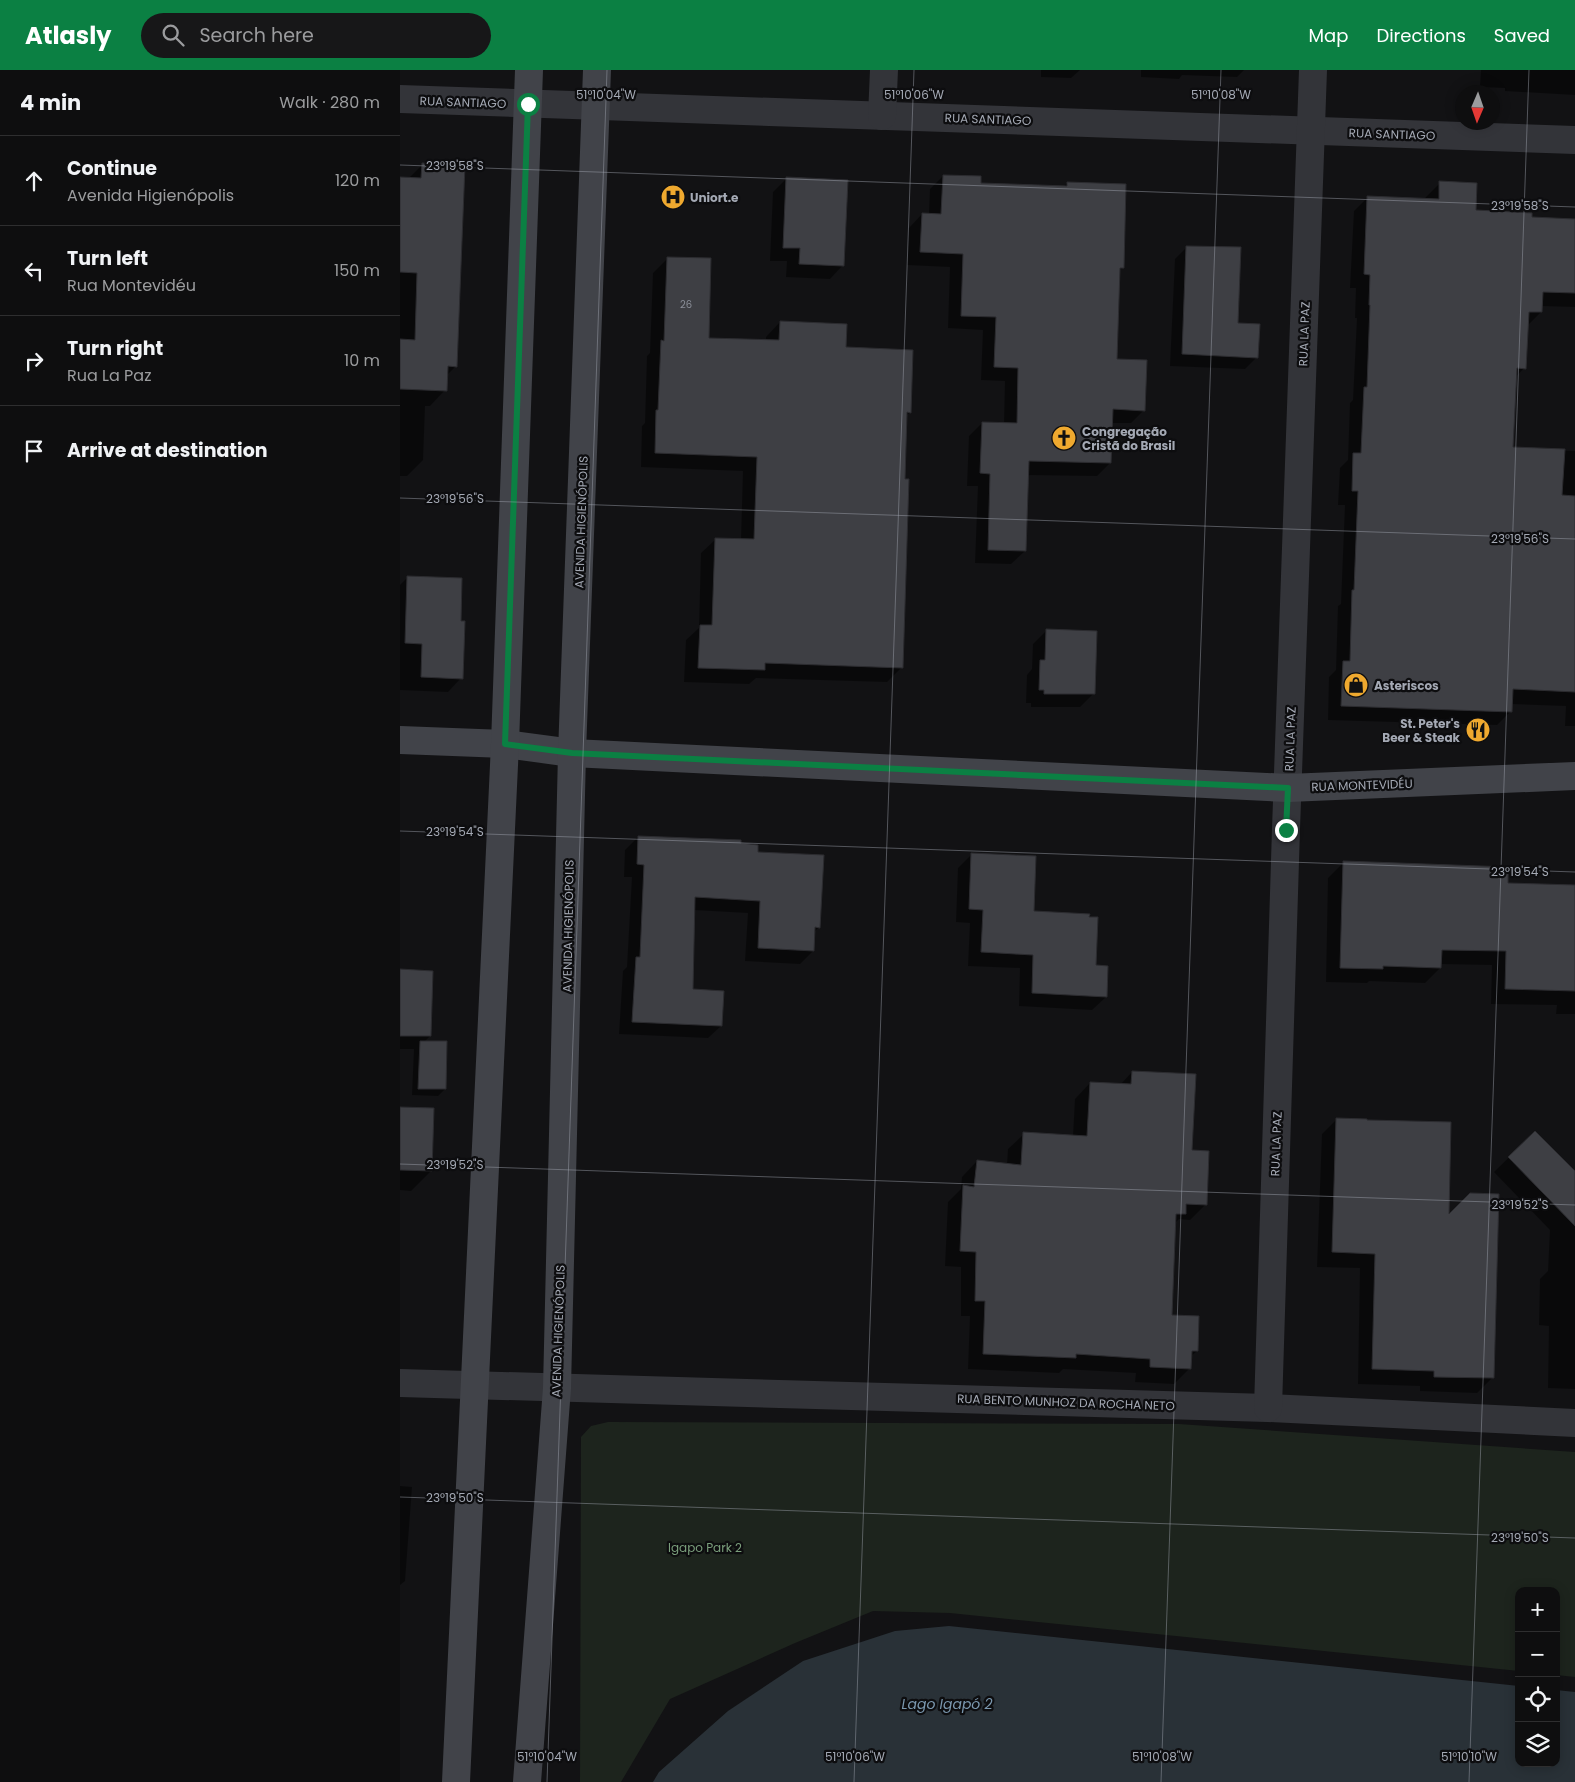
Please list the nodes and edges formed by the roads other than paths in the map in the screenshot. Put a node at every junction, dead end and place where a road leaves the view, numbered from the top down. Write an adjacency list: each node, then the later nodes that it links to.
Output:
1 (529, 70): 6 (main road)
2 (597, 70): 7 (main road, AVENIDA HIGIENÓPOLIS)
3 (884, 70): 8 (street)
4 (1313, 70): 9 (street, RUA LA PAZ)
5 (400, 100): 6 (street, RUA SANTIAGO)
6 (528, 104): 7 (street, RUA SANTIAGO); 12 (main road)
7 (596, 106): 8 (street, RUA SANTIAGO); 13 (main road, AVENIDA HIGIENÓPOLIS)
8 (882, 116): 9 (street, RUA SANTIAGO)
9 (1310, 131): 10 (street, RUA SANTIAGO); 15 (street, RUA LA PAZ)
10 (1575, 140)
11 (400, 740): 12 (main road, RUA MONTEVIDÉU)
12 (505, 744): 13 (main road, RUA MONTEVIDÉU); 17 (main road)
13 (572, 753): 15 (main road, RUA MONTEVIDÉU); 18 (main road, AVENIDA HIGIENÓPOLIS)
14 (1575, 776): 15 (main road, RUA MONTEVIDÉU)
15 (1288, 788): 19 (street, RUA LA PAZ)
16 (400, 1383): 17 (street)
17 (474, 1385): 18 (street, RUA BENTO MUNHOZ DA ROCHA NETO); 21 (main road)
18 (557, 1388): 19 (street, RUA BENTO MUNHOZ DA ROCHA NETO); 22 (main road, AVENIDA HIGIENÓPOLIS)
19 (1268, 1408): 20 (street, RUA BENTO MUNHOZ DA ROCHA NETO)
20 (1575, 1423)
21 (456, 1782)
22 (528, 1782)

